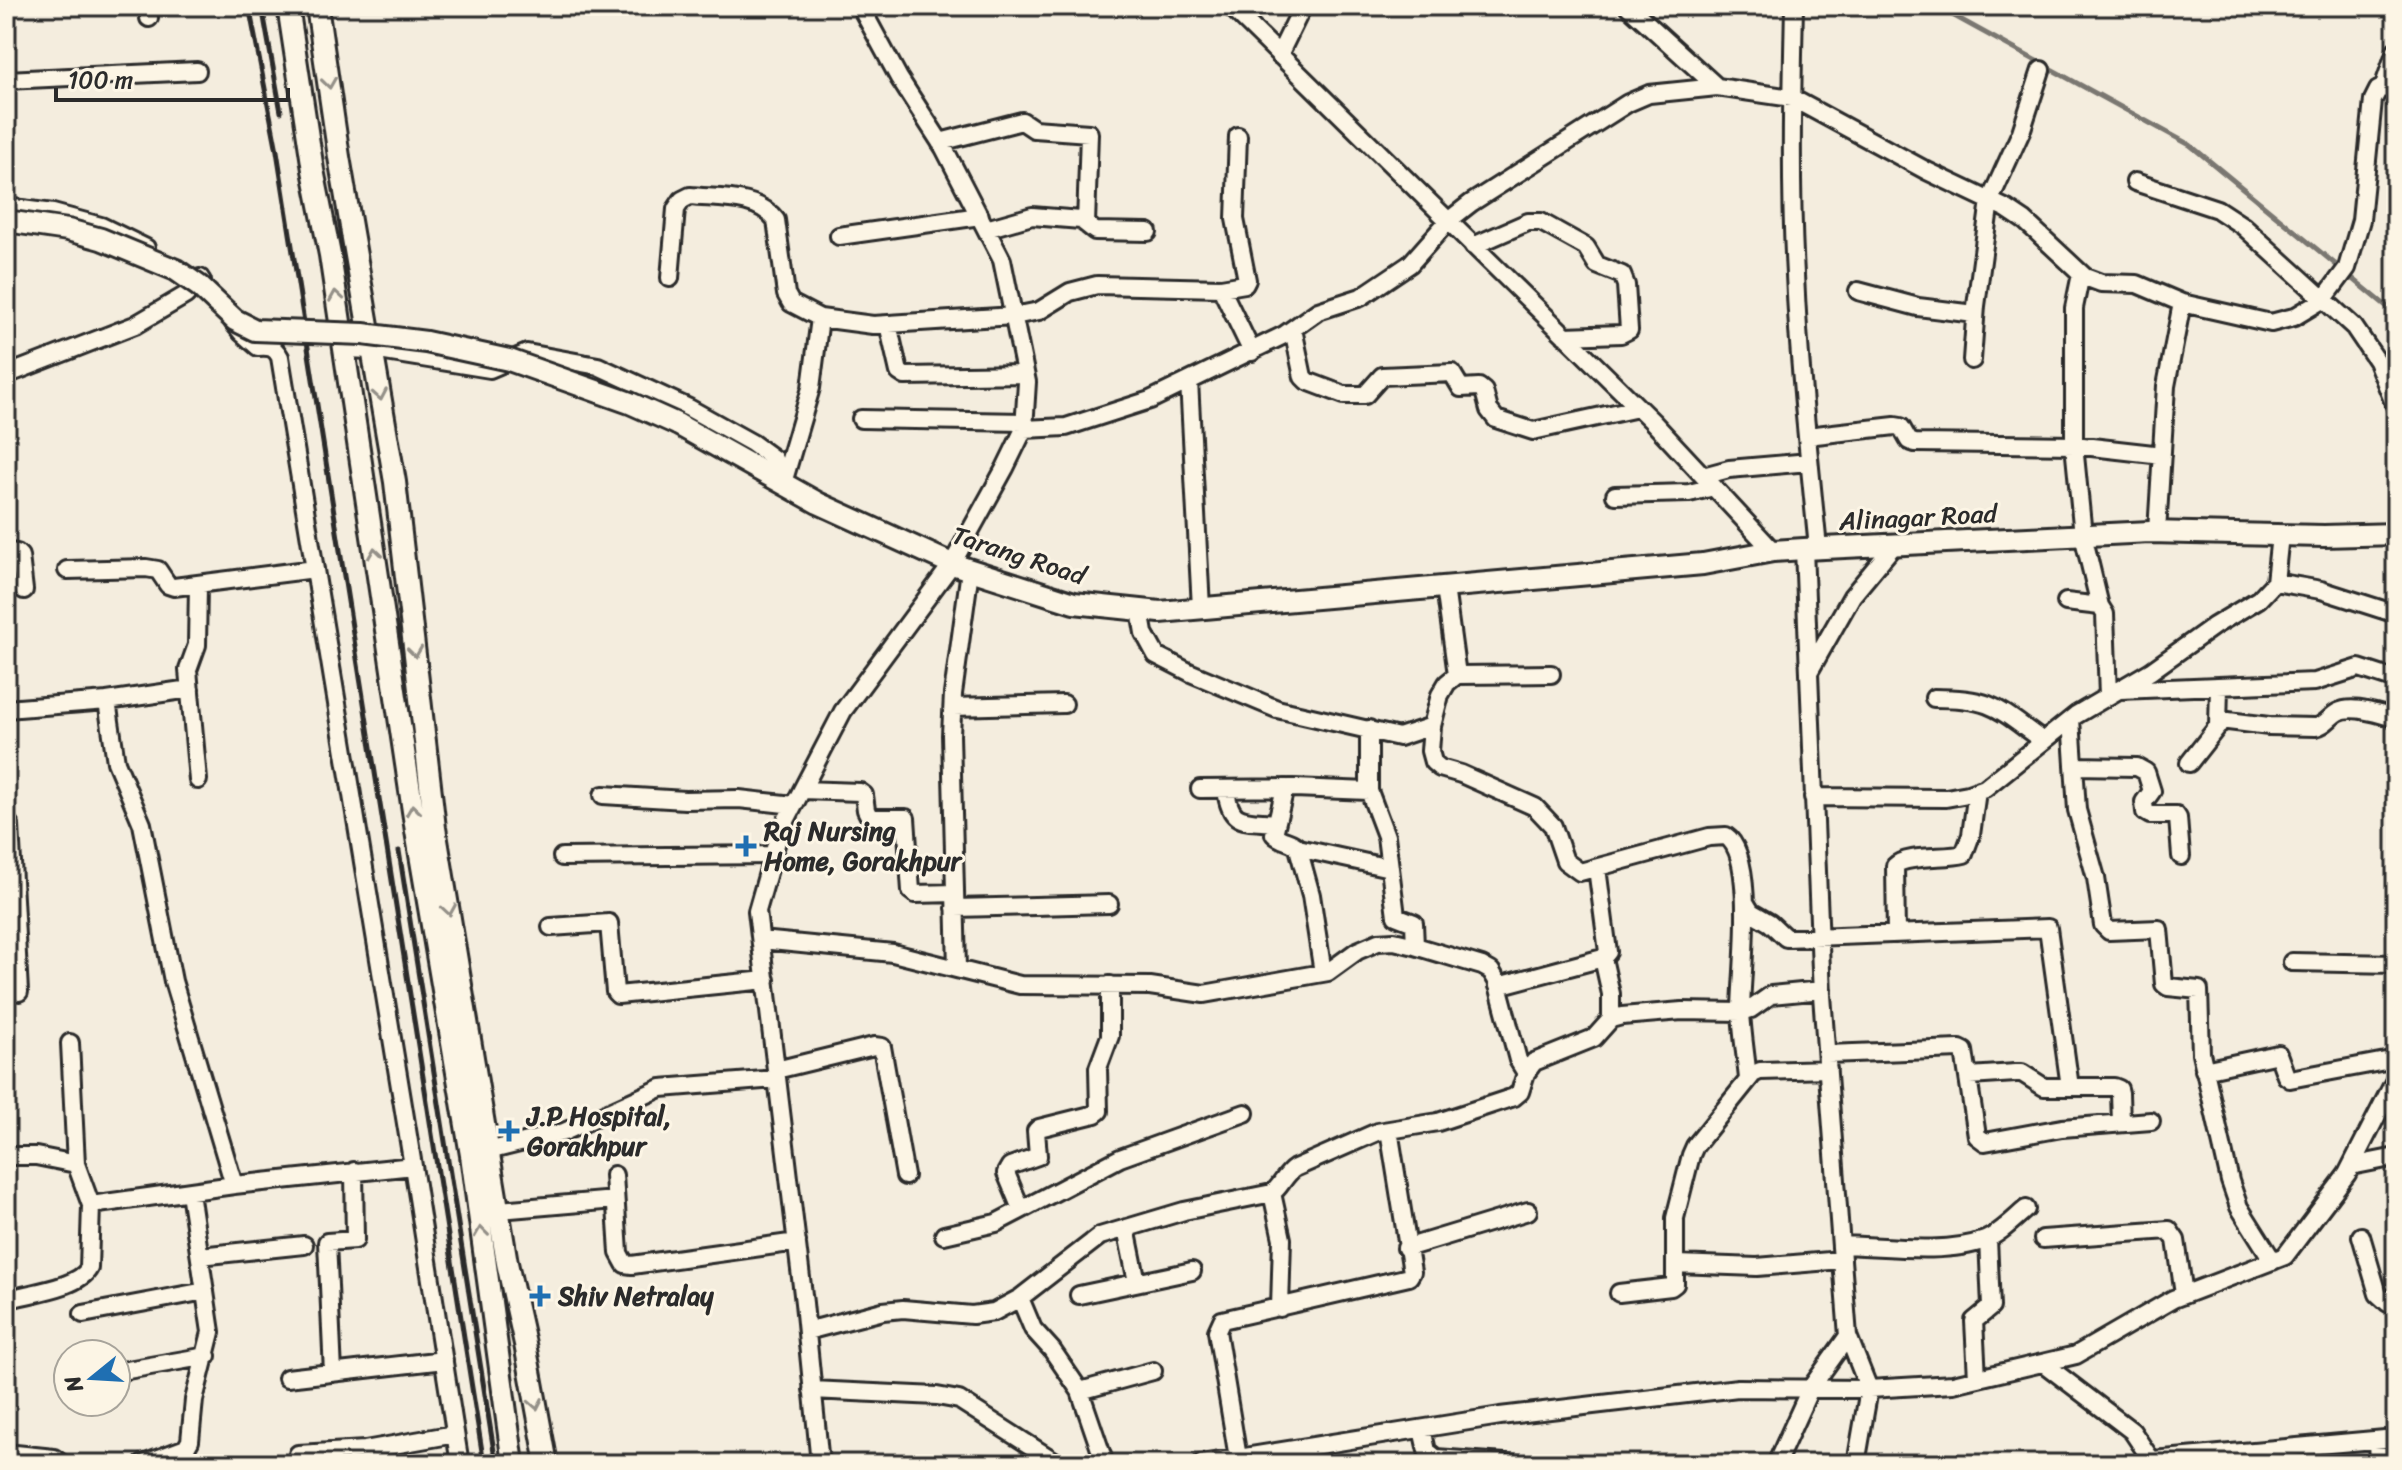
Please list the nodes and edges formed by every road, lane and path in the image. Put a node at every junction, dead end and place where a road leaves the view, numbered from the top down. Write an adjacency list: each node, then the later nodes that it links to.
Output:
1 (288, 6): 41 (main road, one-way to 1)
2 (317, 6): 42 (main road, one-way to 42)
3 (860, 6): 17 (street)
4 (1303, 6): 9 (street)
5 (1628, 6): 13 (street)
6 (1794, 6): 15 (street)
7 (1236, 9): 9 (street)
8 (2396, 50): 14 (street)
9 (1279, 55): 22 (street)
10 (2041, 70): 19 (street)
11 (197, 71): 12 (street)
12 (6, 80)
13 (1717, 87): 15 (street); 22 (street)
14 (2390, 89): 33 (street)
15 (1792, 98): 19 (street); 52 (street)
16 (1238, 136): 31 (street)
17 (940, 142): 23 (street); 24 (street)
18 (2135, 182): 33 (street)
19 (1990, 200): 28 (street); 35 (street)
20 (6, 207): 29 (street)
21 (6, 221): 57 (main road, Tarang Road, bridge)
22 (1448, 221): 27 (street); 39 (street)
23 (983, 223): 24 (street); 26 (street); 36 (street)
24 (1086, 224): 25 (street)
25 (1148, 232)
26 (839, 236)
27 (1473, 246): 40 (street); 40 (street)
28 (2081, 274): 34 (street); 53 (street)
29 (200, 278): 46 (street); 68 (street)
30 (670, 278): 37 (street)
31 (1221, 288): 36 (street); 43 (street)
32 (1858, 291): 35 (street)
33 (2324, 299): 34 (street); 49 (street)
34 (2182, 303): 54 (street)
35 (1975, 314): 44 (street)
36 (1014, 316): 38 (street); 45 (street)
37 (820, 318): 38 (street); 57 (street)
38 (888, 324): 45 (street)
39 (1293, 329): 43 (street); 48 (street)
40 (1565, 336): 48 (street)
41 (344, 349): 42 (street); 150 (main road, one-way to 41)
42 (373, 350): 57 (street); 150 (main road, one-way to 150)
43 (1252, 352): 47 (street)
44 (1972, 360)
45 (1025, 374): 51 (street)
46 (6, 375)
47 (1189, 381): 51 (street); 76 (street)
48 (1638, 408): 56 (street)
49 (2396, 408)
50 (861, 419): 51 (street)
51 (1024, 425): 67 (street)
52 (1807, 436): 53 (street); 55 (street)
53 (2074, 445): 54 (street); 61 (street)
54 (2162, 455): 59 (street)
55 (1809, 462): 56 (street); 64 (street)
56 (1708, 482): 58 (street); 66 (street)
57 (783, 483): 67 (main road, Tarang Road)
58 (1615, 495)
59 (2157, 532): 61 (main road, Alinagar Road); 62 (main road, Alinagar Road)
60 (2396, 534): 62 (main road, Alinagar Road)
61 (2083, 535): 63 (main road, Alinagar Road); 75 (street)
62 (2280, 535): 70 (street)
63 (1895, 544): 64 (main road, Alinagar Road); 79 (street)
64 (1811, 548): 66 (main road, Alinagar Road); 79 (street)
65 (6, 551): 73 (street)
66 (1773, 551): 72 (main road, Alinagar Road)
67 (961, 567): 77 (main road, Tarang Road); 89 (street); 107 (street)
68 (315, 569): 71 (street); 154 (street)
69 (67, 570): 71 (street)
70 (2275, 582): 78 (street); 85 (street)
71 (198, 585): 84 (street)
72 (1445, 587): 76 (main road, Tarang Road); 81 (street)
73 (24, 590)
74 (2066, 602): 75 (street)
75 (2100, 606): 85 (street)
76 (1201, 608): 77 (main road, Tarang Road)
77 (1140, 610): 95 (street)
78 (2396, 614)
79 (1809, 672): 106 (street)
80 (1551, 674): 81 (street)
81 (1457, 675): 94 (street)
82 (2396, 680): 83 (street)
83 (2219, 686): 85 (street); 93 (street)
84 (190, 689): 87 (street); 99 (street)
85 (2113, 693): 92 (street)
86 (1934, 698): 96 (street)
87 (107, 701): 90 (street); 159 (street)
88 (1064, 704): 89 (street)
89 (953, 707): 116 (street)
90 (6, 709)
91 (2396, 718): 93 (street)
92 (2071, 719): 96 (street); 98 (street)
93 (2220, 720): 97 (street)
94 (1432, 726): 95 (street); 115 (street)
95 (1369, 729): 103 (street)
96 (2043, 741): 104 (street)
97 (2189, 763)
98 (2074, 766): 112 (street); 139 (street)
99 (198, 780)
100 (1285, 788): 102 (street); 103 (street); 109 (street)
101 (1200, 789): 102 (street)
102 (1226, 789): 109 (street)
103 (1369, 791): 114 (street)
104 (1977, 791): 106 (street); 120 (street)
105 (603, 795): 107 (street)
106 (1813, 797): 121 (street)
107 (798, 798): 111 (street); 116 (street)
108 (6, 821): 133 (street)
109 (1276, 823): 110 (street)
110 (1298, 848): 114 (street); 128 (street)
111 (773, 855): 113 (street); 122 (street)
112 (2181, 856)
113 (562, 857)
114 (1390, 868): 123 (street)
115 (1597, 868): 117 (street); 124 (street)
116 (955, 900): 118 (street); 127 (street)
117 (1745, 902): 121 (street); 134 (street)
118 (1109, 904)
119 (551, 927): 129 (street)
120 (1896, 934): 121 (street); 145 (street)
121 (1820, 938): 132 (street)
122 (761, 940): 127 (street); 129 (street)
123 (1415, 946): 128 (street); 131 (street)
124 (1603, 958): 131 (street); 135 (street)
125 (2292, 962): 126 (street)
126 (2396, 964)
127 (957, 968): 130 (street)
128 (1323, 973): 130 (street)
129 (766, 980): 141 (street)
130 (1110, 985): 164 (street)
131 (1498, 986): 140 (street)
132 (1822, 990): 134 (street); 138 (street)
133 (19, 992)
134 (1741, 1012): 135 (street); 144 (street)
135 (1611, 1019): 140 (street)
136 (70, 1043): 153 (street)
137 (2396, 1059): 139 (street)
138 (1827, 1061): 142 (street); 144 (street); 176 (street)
139 (2204, 1070): 178 (street)
140 (1526, 1073): 149 (street)
141 (777, 1075): 150 (street); 158 (street); 173 (street)
142 (1969, 1076): 145 (street); 148 (street)
143 (2396, 1078): 155 (street)
144 (1748, 1079): 179 (street)
145 (2070, 1087): 148 (street)
146 (1245, 1113): 164 (street)
147 (2151, 1121): 148 (street)
148 (2121, 1123)
149 (1389, 1130): 161 (street); 175 (street)
150 (480, 1153): 166 (main road); 216 (main road, one-way to 150)
151 (6, 1156): 153 (street)
152 (2393, 1162): 155 (street)
153 (76, 1164): 163 (street)
154 (413, 1166): 156 (street); 194 (street)
155 (2351, 1166): 178 (street)
156 (354, 1171): 159 (street); 198 (street)
157 (614, 1175): 162 (street)
158 (905, 1176)
159 (234, 1185): 160 (street)
160 (190, 1192): 163 (street); 177 (street)
161 (1272, 1193): 168 (street); 189 (street)
162 (615, 1200): 166 (street); 173 (street)
163 (91, 1205): 187 (street)
164 (1021, 1209): 169 (street)
165 (2026, 1209): 171 (street)
166 (499, 1210): 217 (main road, one-way to 217)
167 (1528, 1211): 175 (street)
168 (1126, 1228): 181 (street); 186 (street)
169 (944, 1235)
170 (2361, 1236): 188 (street)
171 (1988, 1239): 176 (street); 200 (street)
172 (2043, 1239): 184 (street)
173 (797, 1242): 191 (street)
174 (304, 1245): 177 (street)
175 (1406, 1248): 189 (street)
176 (1842, 1252): 179 (street); 192 (street)
177 (200, 1256): 182 (street)
178 (2273, 1261): 184 (street)
179 (1676, 1264): 183 (street)
180 (1192, 1271): 181 (street)
181 (1137, 1282): 185 (street)
182 (205, 1291): 190 (street); 193 (street)
183 (1619, 1293)
184 (2184, 1294): 195 (street)
185 (1079, 1295)
186 (1020, 1298): 191 (street); 204 (street)
187 (6, 1300)
188 (2396, 1301)
189 (1280, 1308): 211 (street)
190 (83, 1314)
191 (807, 1331): 203 (street)
192 (1848, 1336): 201 (street); 202 (street)
193 (207, 1356): 196 (street); 214 (street)
194 (444, 1360): 198 (street); 206 (street)
195 (2043, 1363): 200 (street); 212 (street)
196 (132, 1369)
197 (1153, 1371): 204 (street)
198 (333, 1373): 199 (street)
199 (287, 1378)
200 (1977, 1378): 202 (street)
201 (1810, 1389): 202 (street); 205 (street); 223 (street)
202 (1869, 1389): 224 (street)
203 (812, 1390): 218 (street); 219 (street)
204 (1080, 1391): 220 (street)
205 (1422, 1429): 211 (street); 222 (street)
206 (455, 1434): 210 (street); 215 (street)
207 (2396, 1438): 208 (street)
208 (2377, 1440): 212 (street); 225 (street)
209 (6, 1453): 213 (street)
210 (298, 1454)
211 (1243, 1460): 221 (street)
212 (2154, 1462)
213 (62, 1464)
214 (143, 1464)
215 (460, 1464)
216 (513, 1464)
217 (547, 1464)
218 (820, 1464)
219 (1059, 1464)
220 (1105, 1464)
221 (1201, 1464)
222 (1518, 1464)
223 (1776, 1464)
224 (1856, 1464)
225 (2378, 1464)

